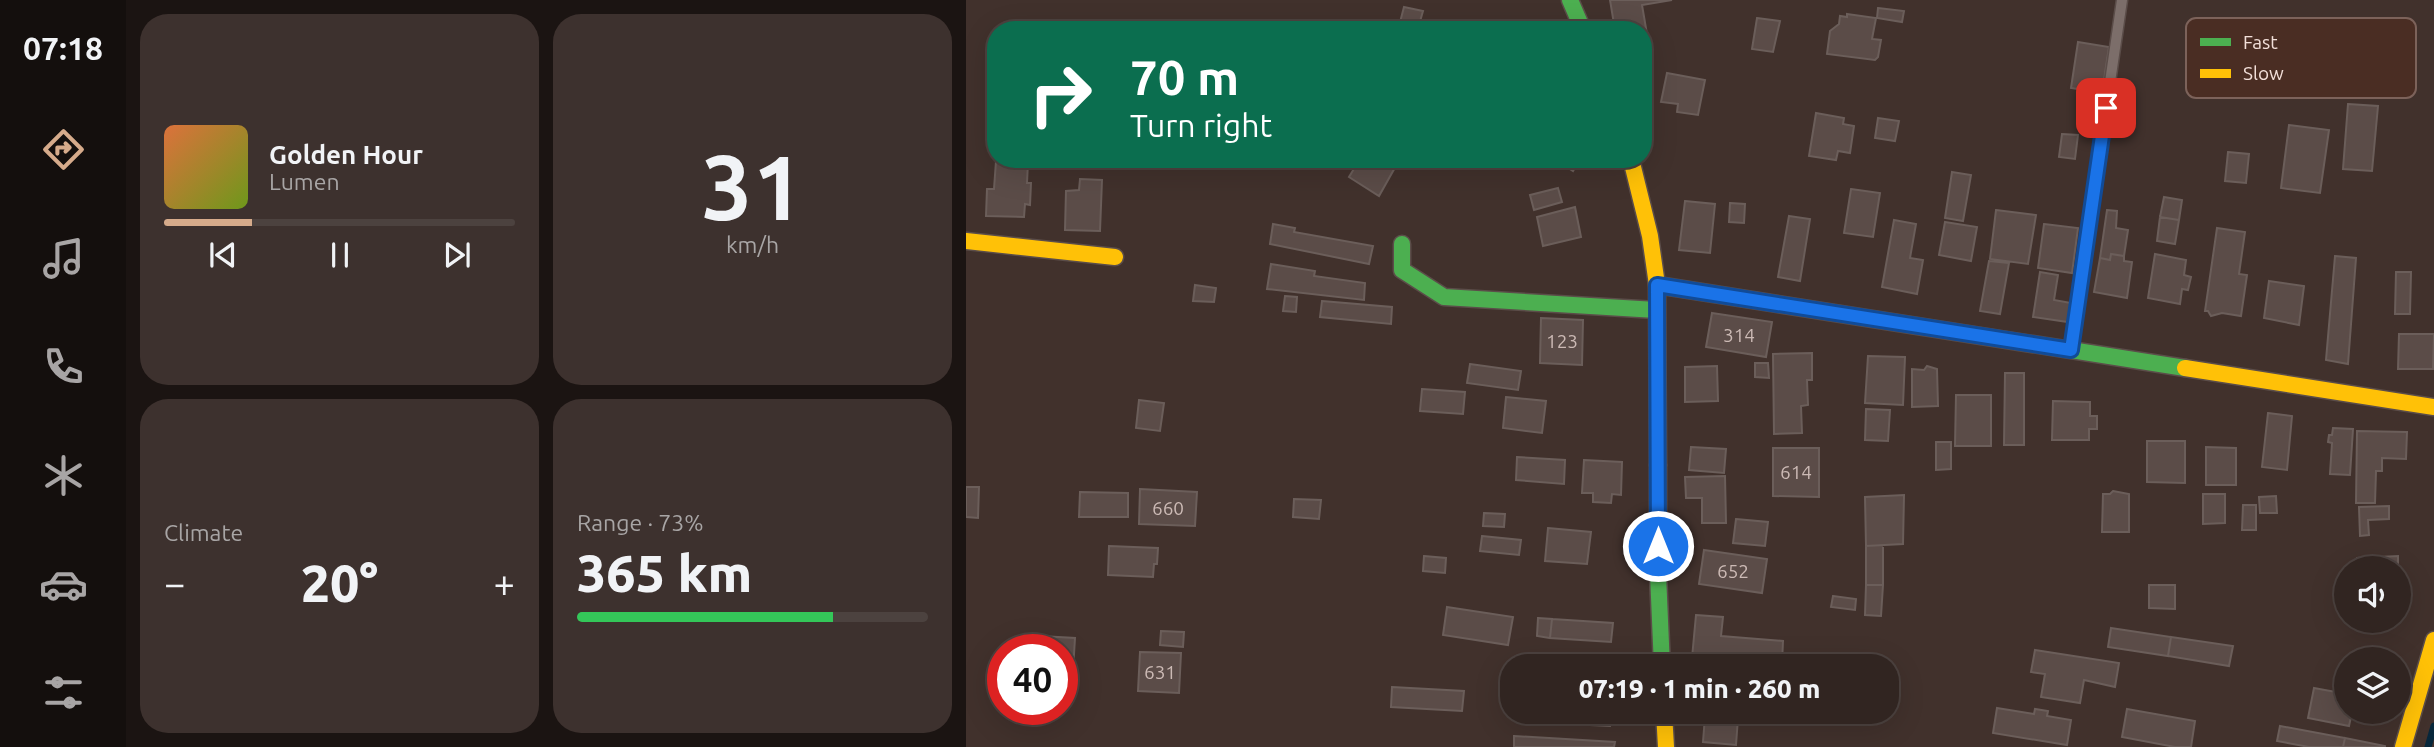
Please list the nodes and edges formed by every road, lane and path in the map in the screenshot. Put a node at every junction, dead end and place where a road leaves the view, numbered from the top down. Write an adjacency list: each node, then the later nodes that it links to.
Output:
1 (1570, 0): 3 (street)
2 (2122, 0): 10 (lane)
3 (1579, 21)
4 (1633, 168): 8 (street)
5 (966, 241): 7 (street)
6 (1402, 244): 9 (street)
7 (1115, 257)
8 (1657, 285): 9 (street); 10 (street)
9 (1656, 310): 13 (street)
10 (2071, 350): 11 (street)
11 (2434, 407)
12 (2434, 640): 16 (street)
13 (1661, 654)
14 (1665, 724): 15 (street)
15 (1666, 747)
16 (2403, 747)

